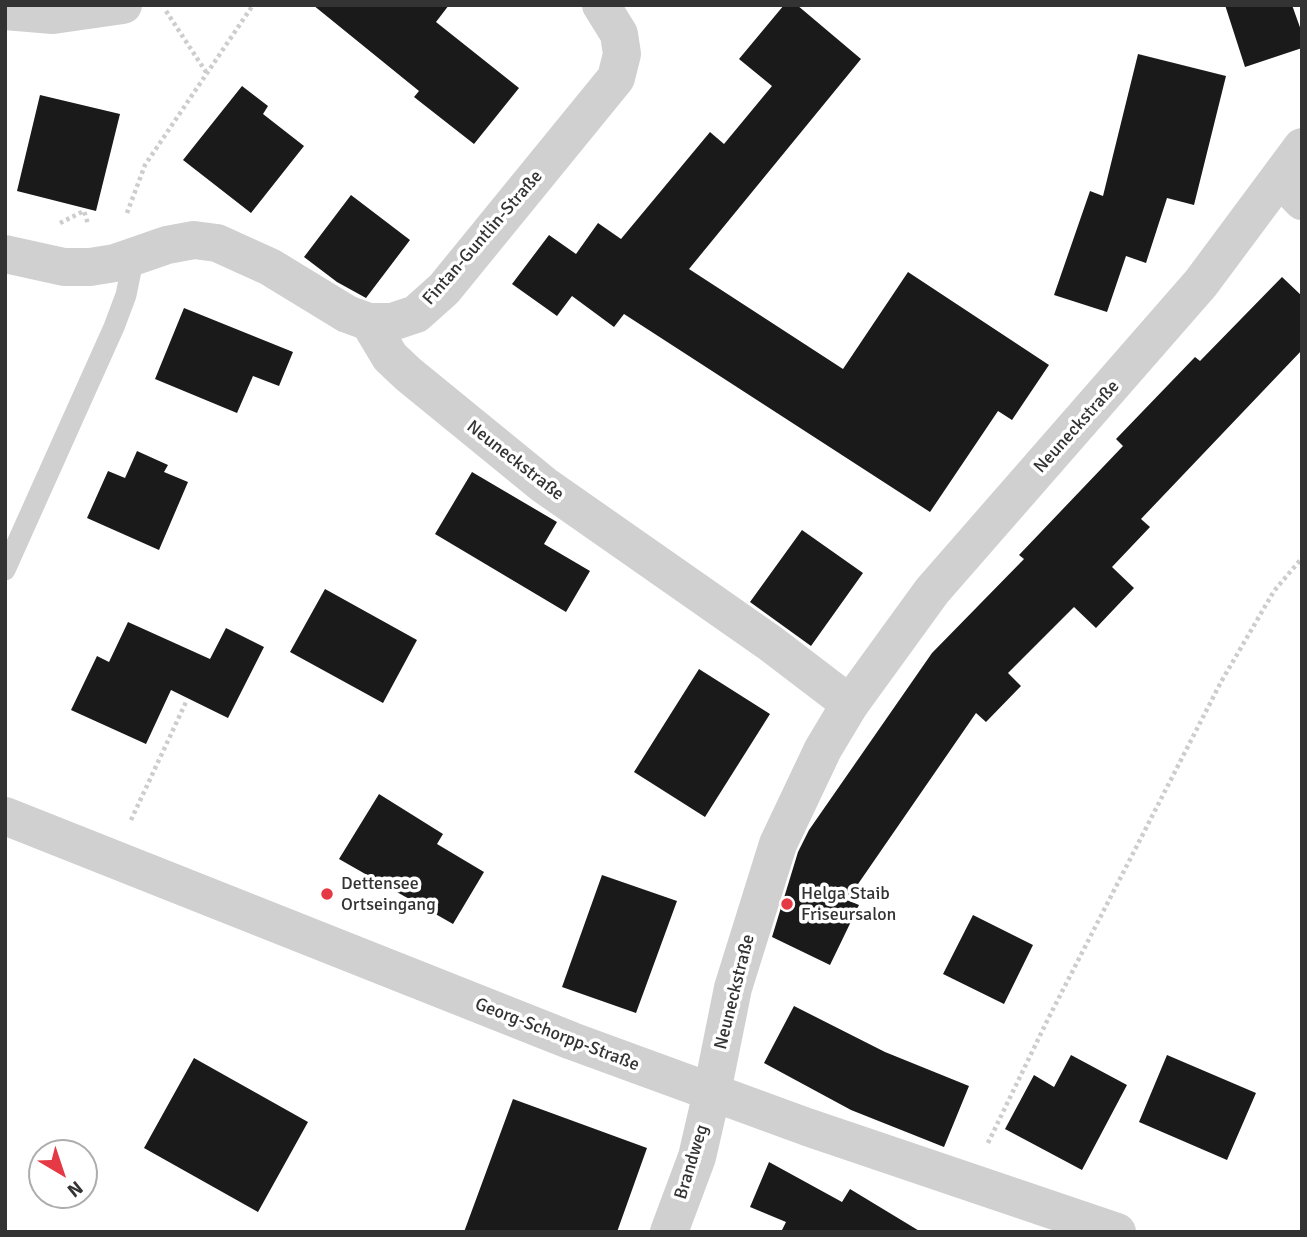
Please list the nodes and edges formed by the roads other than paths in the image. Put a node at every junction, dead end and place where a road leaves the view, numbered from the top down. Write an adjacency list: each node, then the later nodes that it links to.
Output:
1 (123, 5): 3 (street)
2 (601, 5): 8 (street, Fintan-Guntlin-Straße)
3 (5, 11)
4 (1302, 147): 5 (street, Neuneckstraße)
5 (1291, 190): 10 (street, Neuneckstraße)
6 (5, 254): 7 (street)
7 (124, 260): 8 (street); 9 (lane)
8 (369, 322): 10 (street, Neuneckstraße)
9 (5, 570)
10 (850, 704): 12 (street, Neuneckstraße)
11 (5, 816): 12 (street, Georg-Schorpp-Straße)
12 (712, 1092): 13 (street, Brandweg); 14 (street, Georg-Schorpp-Straße)
13 (669, 1232)
14 (1117, 1232)

